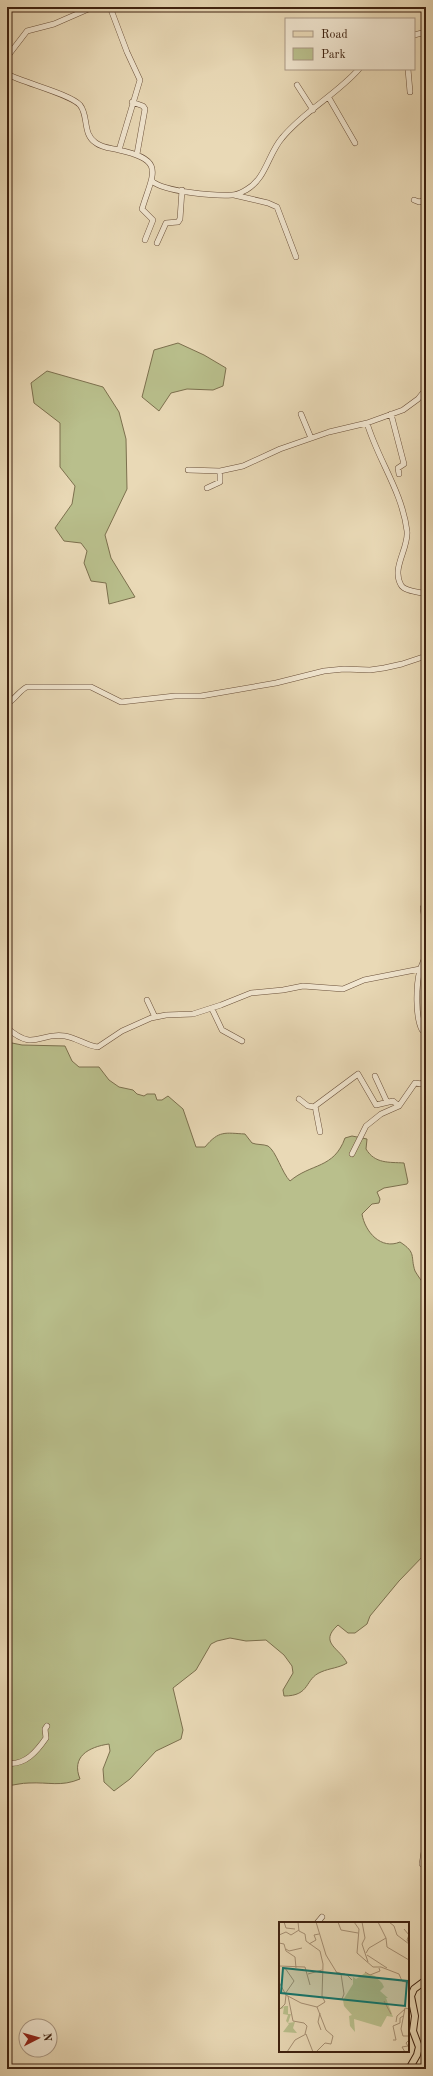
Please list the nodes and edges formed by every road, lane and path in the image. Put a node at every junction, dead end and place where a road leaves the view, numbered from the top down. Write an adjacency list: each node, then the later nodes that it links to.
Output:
1 (91, 7): 5 (street)
2 (110, 7): 12 (street)
3 (426, 32): 4 (street)
4 (415, 35)
5 (7, 57)
6 (358, 70): 11 (street)
7 (408, 70): 10 (street)
8 (7, 74): 15 (street)
9 (297, 85): 13 (street)
10 (410, 92)
11 (329, 98): 13 (street); 14 (street)
12 (132, 102): 15 (street); 16 (street)
13 (313, 110): 19 (street)
14 (355, 143)
15 (119, 150): 16 (street)
16 (137, 154): 17 (street)
17 (152, 181): 18 (street); 22 (street)
18 (182, 190): 19 (street); 23 (street)
19 (234, 196): 24 (street)
20 (414, 200): 21 (street)
21 (426, 200)
22 (145, 240)
23 (157, 243)
24 (296, 257)
25 (426, 389): 27 (street)
26 (302, 414): 29 (street)
27 (391, 414): 28 (street); 32 (street)
28 (367, 423): 29 (street); 34 (street)
29 (311, 438): 31 (street)
30 (188, 470): 31 (street)
31 (220, 471): 33 (street)
32 (399, 474)
33 (206, 488)
34 (426, 594)
35 (426, 656): 36 (street)
36 (7, 704)
37 (426, 901): 38 (street)
38 (426, 927)
39 (426, 952): 40 (street)
40 (420, 969): 42 (street); 45 (street)
41 (147, 1000): 43 (street)
42 (212, 1009): 43 (street); 46 (street)
43 (155, 1017): 44 (street)
44 (7, 1028)
45 (426, 1031)
46 (242, 1041)
47 (375, 1076): 50 (street)
48 (426, 1078): 51 (street)
49 (299, 1099): 52 (street)
50 (387, 1102): 51 (street); 52 (street)
51 (399, 1106): 54 (street)
52 (315, 1107): 53 (street)
53 (320, 1132)
54 (352, 1154)
55 (48, 1726): 56 (street)
56 (7, 1764)
57 (426, 1840): 58 (street)
58 (422, 1864)
59 (322, 1917): 60 (street)
60 (318, 1922)
61 (426, 1980): 62 (main road)
62 (409, 2069)

